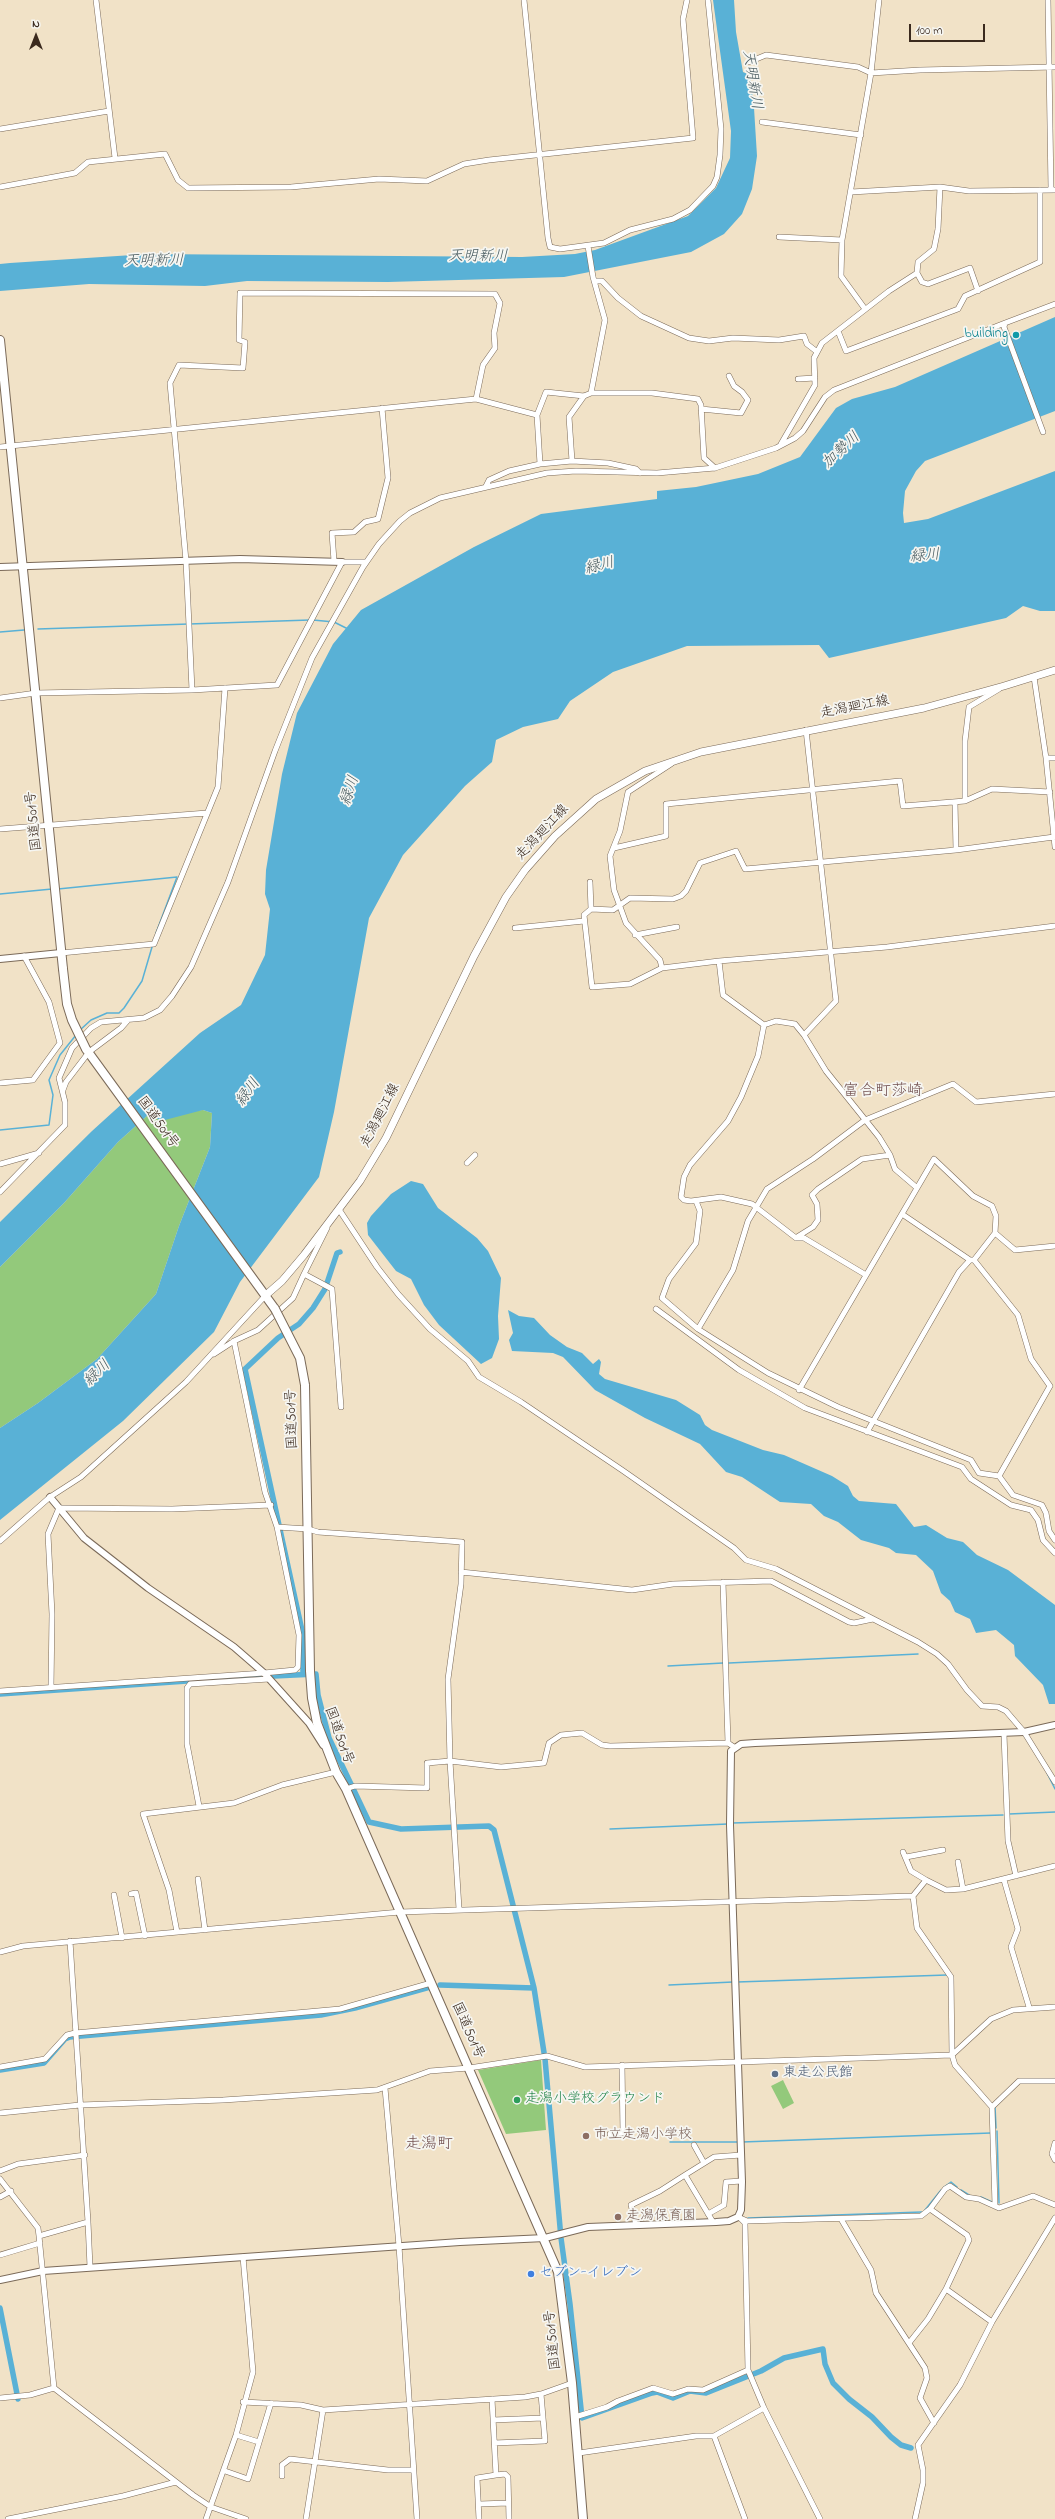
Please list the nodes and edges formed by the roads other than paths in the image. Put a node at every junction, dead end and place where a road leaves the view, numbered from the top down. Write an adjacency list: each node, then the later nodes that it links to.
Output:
1 (96, 0): 10 (street)
2 (524, 0): 14 (street)
3 (687, 0): 14 (street)
4 (708, 0): 23 (street)
5 (879, 0): 9 (street)
6 (1048, 0): 8 (street)
7 (749, 62): 9 (street)
8 (1052, 67): 9 (street); 19 (street)
9 (871, 73): 13 (street)
10 (109, 111): 12 (street); 15 (street)
11 (762, 122): 13 (street)
12 (0, 129)
13 (861, 135): 20 (street)
14 (540, 154): 15 (street); 23 (street)
15 (115, 158): 16 (street)
16 (0, 187)
17 (940, 187): 18 (street); 20 (street); 24 (street)
18 (1040, 190): 19 (street); 26 (street)
19 (1053, 190)
20 (851, 192): 22 (street)
21 (779, 237): 22 (street)
22 (842, 240): 28 (street)
23 (588, 246): 25 (street)
24 (917, 273): 26 (street); 28 (street)
25 (594, 279): 32 (street); 36 (street)
26 (978, 291): 30 (street)
27 (1055, 304): 29 (street)
28 (865, 309): 30 (street)
29 (1004, 325): 43 (street); 44 (street)
30 (838, 331): 32 (street)
31 (0, 340): 45 (highway, 国道501号)
32 (816, 351): 34 (street)
33 (729, 376): 40 (street)
34 (813, 378): 35 (street); 44 (street)
35 (798, 379)
36 (591, 393): 37 (street); 40 (street)
37 (584, 396): 41 (street); 47 (street)
38 (476, 399): 39 (street); 41 (street); 42 (street)
39 (382, 408): 42 (street); 53 (street)
40 (701, 409): 49 (street)
41 (537, 415): 48 (street)
42 (174, 429): 45 (street); 52 (street)
43 (1043, 432)
44 (781, 444): 49 (street)
45 (11, 446): 46 (street); 56 (highway, 国道501号)
46 (0, 447)
47 (572, 462): 48 (street); 50 (street)
48 (540, 464): 51 (street)
49 (715, 468): 50 (street)
50 (640, 473): 51 (street)
51 (486, 486): 55 (street)
52 (186, 561): 53 (street); 56 (street); 62 (street)
53 (334, 561): 54 (street)
54 (342, 562): 55 (street); 61 (street)
55 (366, 562): 95 (street)
56 (22, 565): 57 (street); 63 (highway, 国道501号)
57 (0, 567)
58 (1055, 670): 59 (main road, 走潟廻江線)
59 (1034, 677): 60 (main road, 走潟廻江線); 67 (street)
60 (1004, 686): 65 (main road, 走潟廻江線); 71 (street)
61 (225, 688): 62 (street); 73 (street)
62 (192, 690): 63 (street)
63 (36, 693): 64 (street); 74 (highway, 国道501号)
64 (0, 698)
65 (806, 730): 66 (main road, 走潟廻江線); 69 (street)
66 (680, 758): 77 (street); 112 (main road, 走潟廻江線)
67 (1046, 758): 68 (street); 70 (street)
68 (1055, 758)
69 (813, 789): 72 (street); 77 (street); 80 (street)
70 (1050, 792): 71 (street); 76 (street)
71 (965, 801): 72 (street)
72 (955, 802): 79 (street)
73 (207, 813): 74 (street); 90 (street)
74 (49, 824): 75 (street); 90 (highway, 国道501号)
75 (0, 829)
76 (1054, 837): 78 (street); 79 (street)
77 (614, 848): 82 (street)
78 (1055, 848)
79 (956, 850): 80 (street)
80 (820, 861): 82 (street); 89 (street)
81 (590, 882): 83 (street)
82 (620, 907): 83 (street); 88 (street)
83 (591, 909): 84 (street)
84 (584, 920): 87 (street); 94 (street)
85 (1055, 926): 89 (street)
86 (677, 927): 88 (street)
87 (515, 928)
88 (635, 935): 94 (street)
89 (831, 951): 93 (street); 97 (street)
90 (61, 953): 91 (street); 98 (highway, 国道501号, bridge)
91 (24, 956): 92 (street); 99 (street)
92 (0, 959)
93 (719, 961): 94 (street); 96 (street)
94 (662, 968)
95 (128, 1020): 98 (street); 100 (street)
96 (764, 1025): 97 (street); 110 (street)
97 (804, 1035): 102 (street)
98 (90, 1053): 100 (street); 121 (highway, 国道501号)
99 (0, 1084)
100 (63, 1090): 103 (street)
101 (1055, 1094): 102 (street)
102 (865, 1120): 105 (street); 111 (street)
103 (40, 1152): 106 (street); 109 (street)
104 (475, 1155): 107 (street)
105 (890, 1155): 108 (street); 116 (street)
106 (0, 1164)
107 (467, 1164)
108 (916, 1187): 113 (street); 115 (street)
109 (0, 1192)
110 (696, 1201): 111 (street); 123 (street)
111 (758, 1207): 116 (street); 123 (street)
112 (340, 1211): 114 (main road, 走潟廻江線); 142 (street)
113 (902, 1214): 118 (street); 120 (street)
114 (330, 1223): 119 (street); 121 (main road, 走潟廻江線)
115 (995, 1233): 117 (street); 118 (street)
116 (796, 1238): 120 (street)
117 (1055, 1246)
118 (972, 1260): 126 (street); 129 (street)
119 (304, 1274): 124 (street); 128 (street)
120 (866, 1275): 127 (street)
121 (265, 1294): 125 (street); 136 (highway, 国道501号, bridge)
122 (656, 1309): 130 (street)
123 (698, 1329): 127 (street)
124 (234, 1341): 125 (street); 133 (street)
125 (211, 1357): 132 (street)
126 (1053, 1386): 131 (street)
127 (799, 1390): 129 (street)
128 (341, 1408)
129 (873, 1421): 130 (street); 131 (street)
130 (867, 1432): 139 (street)
131 (999, 1476): 137 (street)
132 (50, 1497): 134 (street); 138 (street)
133 (271, 1506): 134 (street); 135 (street)
134 (59, 1508): 143 (street); 145 (street)
135 (279, 1527): 136 (street); 143 (street)
136 (308, 1529): 140 (street); 152 (highway, 国道501号)
137 (1055, 1540)
138 (0, 1541)
139 (1055, 1553)
140 (461, 1572): 141 (street); 153 (street)
141 (723, 1582): 142 (street); 150 (street)
142 (873, 1620): 148 (street)
143 (264, 1673): 144 (street); 145 (street)
144 (269, 1679): 152 (street); 157 (street)
145 (51, 1687): 146 (street)
146 (0, 1691)
147 (1055, 1725): 148 (street)
148 (1024, 1732): 149 (street); 155 (street)
149 (1004, 1734): 151 (street); 163 (street)
150 (728, 1743): 151 (street); 153 (street)
151 (734, 1747): 171 (street)
152 (328, 1753): 154 (highway, 国道501号)
153 (450, 1761): 156 (street); 172 (street)
154 (336, 1772): 156 (highway, 国道501号); 157 (street)
155 (1055, 1782)
156 (350, 1787): 173 (highway, 国道501号)
157 (199, 1806): 175 (street)
158 (943, 1850): 160 (street)
159 (903, 1852): 160 (street)
160 (906, 1857): 165 (street)
161 (958, 1862): 167 (street)
162 (1055, 1866): 163 (street)
163 (1016, 1876): 166 (street)
164 (198, 1879): 174 (street)
165 (926, 1880): 167 (street); 170 (street)
166 (1004, 1880): 167 (street); 182 (street)
167 (963, 1889)
168 (131, 1894): 176 (street)
169 (114, 1895): 177 (street)
170 (913, 1896): 171 (street); 184 (street)
171 (732, 1901): 172 (street); 185 (street)
172 (459, 1909): 173 (street)
173 (400, 1912): 174 (street); 180 (highway, 国道501号)
174 (205, 1930): 175 (street)
175 (177, 1932): 176 (street)
176 (145, 1936): 177 (street)
177 (122, 1938): 178 (street)
178 (70, 1941): 179 (street); 183 (street)
179 (0, 1952)
180 (431, 1983): 183 (street); 188 (highway, 国道501号)
181 (1055, 2006): 182 (street)
182 (1029, 2007): 184 (street)
183 (75, 2035): 187 (street); 191 (street)
184 (952, 2055): 185 (street); 192 (street)
185 (738, 2063): 186 (street); 198 (street)
186 (622, 2065): 188 (street); 194 (street)
187 (0, 2067)
188 (469, 2068): 190 (street); 218 (highway, 国道501号)
189 (1055, 2081): 192 (street)
190 (385, 2088): 191 (street); 220 (street)
191 (80, 2105): 193 (street); 197 (street)
192 (992, 2107): 207 (street)
193 (0, 2113)
194 (610, 2134)
195 (1055, 2143): 199 (street)
196 (694, 2145): 200 (street)
197 (85, 2155): 201 (street); 214 (street)
198 (741, 2155): 200 (street); 204 (street)
199 (1055, 2160)
200 (704, 2163): 202 (street)
201 (0, 2171)
202 (685, 2174): 210 (street); 216 (street)
203 (0, 2178): 205 (street)
204 (742, 2181): 210 (street); 211 (street)
205 (11, 2191): 206 (street); 217 (street)
206 (0, 2197)
207 (995, 2205): 208 (street); 209 (street)
208 (1055, 2206)
209 (930, 2209): 212 (street); 226 (street)
210 (708, 2214): 215 (street)
211 (738, 2217): 212 (street); 215 (street); 229 (street)
212 (841, 2218): 228 (street)
213 (1055, 2218): 227 (street)
214 (88, 2222): 217 (street); 223 (street)
215 (713, 2222): 216 (street)
216 (636, 2225): 218 (street)
217 (39, 2236): 219 (street)
218 (545, 2238): 220 (street); 230 (highway, 国道501号)
219 (40, 2243): 221 (street); 224 (street)
220 (399, 2246): 222 (street); 237 (street)
221 (0, 2255)
222 (243, 2257): 223 (street); 235 (street)
223 (90, 2267): 224 (street)
224 (43, 2270): 225 (street); 231 (street)
225 (0, 2280)
226 (946, 2289): 227 (street); 228 (street)
227 (992, 2322): 243 (street)
228 (909, 2343): 243 (street)
229 (750, 2374): 238 (street); 240 (street)
230 (572, 2384): 232 (street); 240 (highway, 国道501号)
231 (54, 2388): 233 (street); 254 (street)
232 (541, 2394): 234 (street); 241 (street)
233 (0, 2398)
234 (492, 2399): 237 (street); 242 (street)
235 (243, 2402): 236 (street); 244 (street)
236 (271, 2403): 239 (street); 246 (street)
237 (409, 2405): 239 (street); 250 (street)
238 (764, 2408): 245 (street); 267 (street)
239 (323, 2410): 249 (street)
240 (579, 2415): 248 (highway, 国道501号)
241 (543, 2418): 242 (street); 247 (street)
242 (493, 2420): 247 (street)
243 (934, 2423): 268 (street)
244 (236, 2435): 246 (street); 251 (street)
245 (714, 2436): 248 (street); 266 (street)
246 (259, 2442): 251 (street)
247 (494, 2443): 252 (street)
248 (579, 2454): 265 (highway, 国道501号)
249 (316, 2462): 250 (street); 253 (street); 261 (street)
250 (413, 2470): 262 (street)
251 (224, 2471): 257 (street)
252 (496, 2475): 255 (street); 256 (street)
253 (282, 2476)
254 (176, 2482): 257 (street); 258 (street)
255 (508, 2503): 256 (street); 264 (street)
256 (480, 2504): 263 (street)
257 (211, 2507): 259 (street); 260 (street)
258 (8, 2519)
259 (206, 2519)
260 (246, 2519)
261 (306, 2519)
262 (417, 2519)
263 (479, 2519)
264 (509, 2519)
265 (584, 2519)
266 (745, 2519)
267 (820, 2519)
268 (915, 2519)

